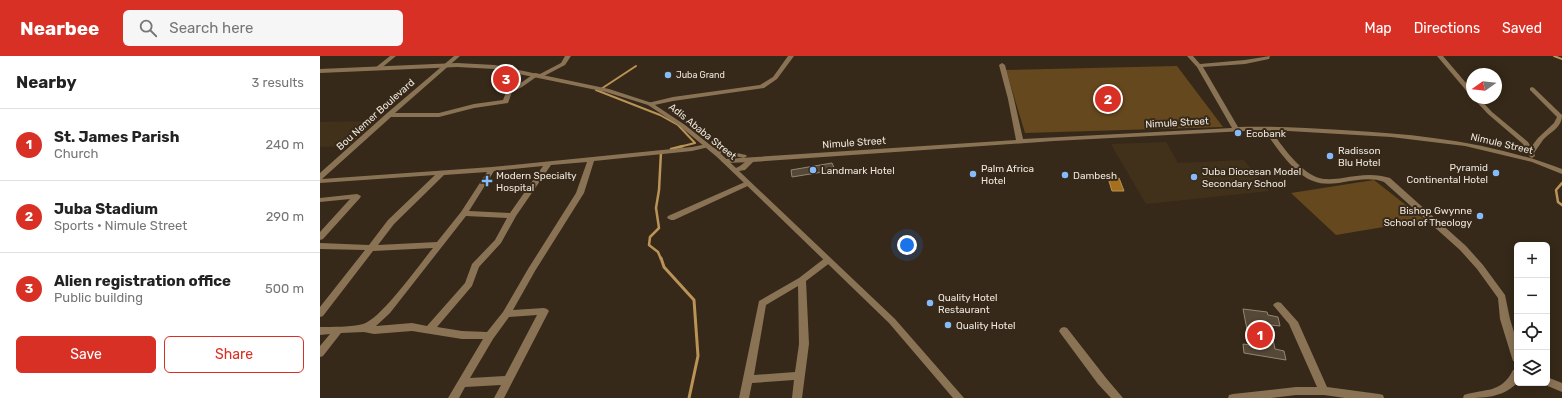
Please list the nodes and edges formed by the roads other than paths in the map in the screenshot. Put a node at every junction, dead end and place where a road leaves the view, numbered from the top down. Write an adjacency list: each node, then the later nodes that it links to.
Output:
1 (393, 56): 11 (street)
2 (457, 56): 9 (street, Bou Nemer Boulevard)
3 (568, 56): 13 (street)
4 (791, 56): 16 (street)
5 (1190, 56): 10 (street)
6 (1267, 56): 10 (street)
7 (1440, 56): 14 (street)
8 (1002, 65): 21 (street)
9 (444, 66): 11 (street, Adis Ababa Street); 13 (street, Adis Ababa Street); 18 (street, Bou Nemer Boulevard)
10 (1199, 66): 20 (street)
11 (377, 69): 12 (street, Adis Ababa Street)
12 (320, 71)
13 (539, 75): 16 (street, Adis Ababa Street); 18 (street)
14 (1466, 87)
15 (1532, 89): 23 (street)
16 (650, 104): 22 (street, Adis Ababa Street)
17 (1482, 104): 23 (street)
18 (388, 116): 35 (street, Bou Nemer Boulevard)
19 (1266, 128): 20 (street, Nimule Street); 29 (street, Nimule Street); 57 (street)
20 (1236, 129): 21 (street, Nimule Street)
21 (1020, 142): 25 (street, Nimule Street)
22 (709, 148): 24 (street); 26 (street, Adis Ababa Street); 27 (street)
23 (1530, 153): 29 (street)
24 (744, 156): 25 (street, Nimule Street); 26 (street, Nimule Street)
25 (789, 157): 28 (street, Nimule Street)
26 (722, 158): 28 (street, Nimule Street); 32 (street, Adis Ababa Street)
27 (591, 159): 30 (street); 50 (street)
28 (752, 160): 32 (street)
29 (1534, 160): 33 (street, Nimule Street)
30 (548, 164): 31 (street); 40 (street)
31 (492, 169): 34 (street); 39 (street)
32 (735, 170): 37 (street, Adis Ababa Street)
33 (1562, 172)
34 (441, 173): 36 (street); 45 (street)
35 (320, 177)
36 (320, 181)
37 (748, 184): 41 (street); 46 (street, Adis Ababa Street)
38 (320, 200): 42 (street)
39 (464, 213): 40 (street); 43 (street)
40 (512, 216): 52 (street)
41 (671, 218)
42 (320, 237)
43 (438, 245): 45 (street); 51 (street)
44 (320, 246): 45 (street)
45 (372, 248): 49 (street)
46 (828, 260): 47 (street); 71 (street, Adis Ababa Street)
47 (802, 280): 59 (street); 60 (street)
48 (1278, 305): 66 (street)
49 (320, 314)
50 (506, 314): 56 (street); 61 (street)
51 (364, 328): 52 (street); 53 (street)
52 (430, 329): 56 (street)
53 (338, 330): 54 (street); 58 (street)
54 (320, 331)
55 (1064, 331): 72 (street)
56 (490, 336): 64 (street)
57 (1515, 350)
58 (320, 353)
59 (799, 376): 60 (street); 70 (street)
60 (748, 379): 69 (street)
61 (507, 380): 64 (street); 68 (street)
62 (1514, 380): 75 (street)
63 (1550, 382): 65 (street)
64 (462, 383): 67 (street)
65 (1562, 388)
66 (1324, 391): 73 (street); 74 (street)
67 (453, 398)
68 (499, 398)
69 (744, 398)
70 (797, 398)
71 (959, 398)
72 (1118, 398)
73 (1233, 398)
74 (1378, 398)
75 (1468, 398)

